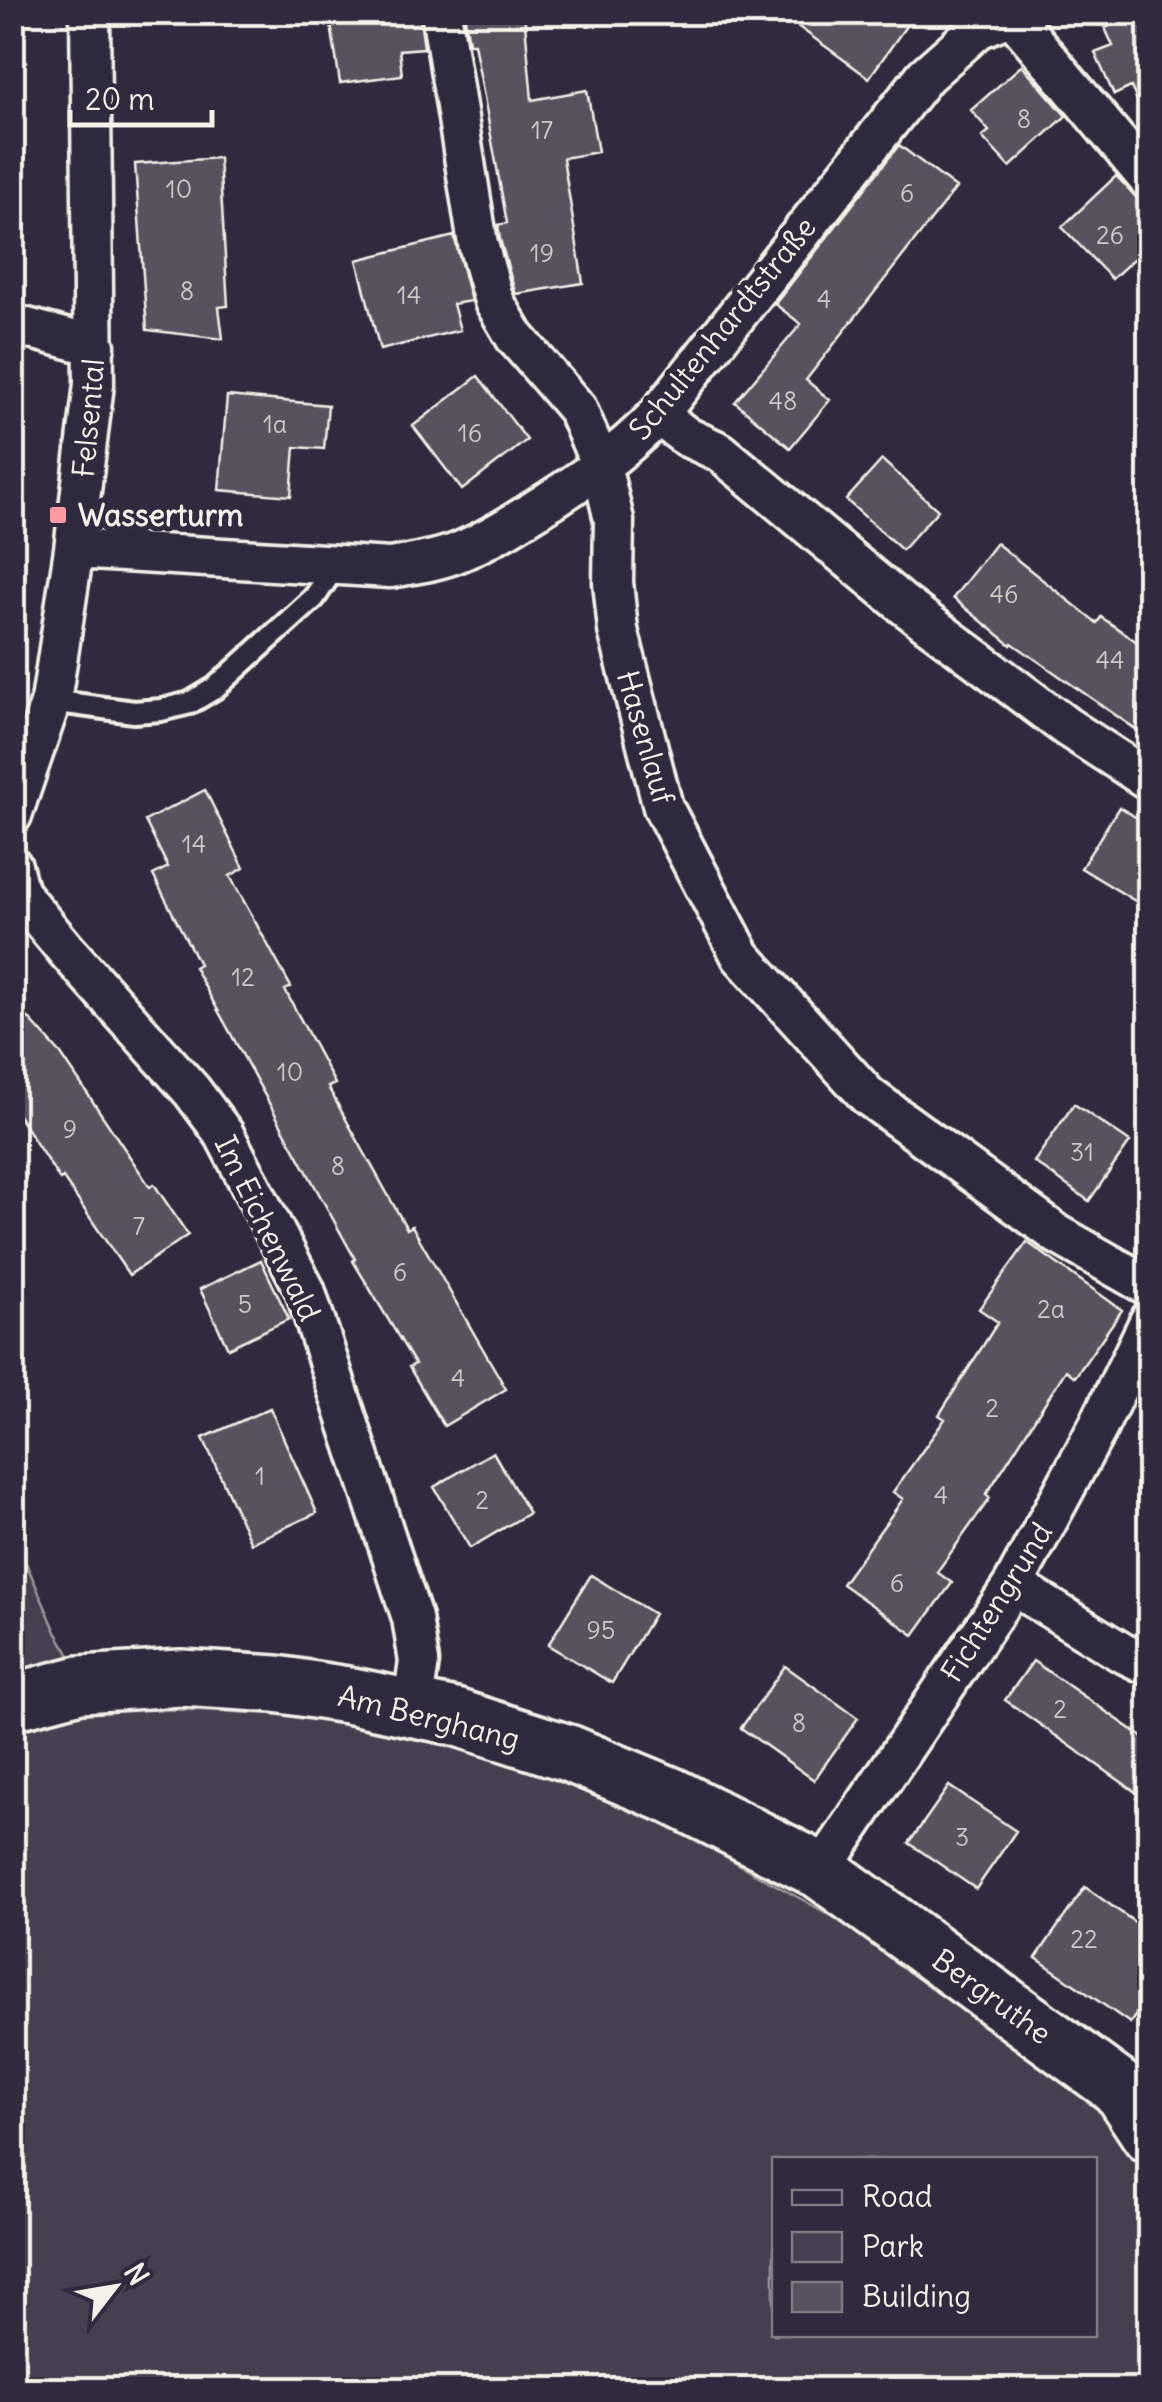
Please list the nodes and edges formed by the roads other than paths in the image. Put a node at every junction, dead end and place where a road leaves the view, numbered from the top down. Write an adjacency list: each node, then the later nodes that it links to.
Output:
1 (90, 12): 6 (street, Felsental)
2 (440, 12): 8 (street, Hasenlauf)
3 (1012, 14): 4 (street); 7 (street, Schultenhardtstraße)
4 (1150, 181)
5 (12, 324): 6 (street)
6 (95, 346): 9 (street, Felsental)
7 (658, 415): 8 (street, Schultenhardtstraße); 12 (street)
8 (601, 466): 10 (street, Schultenhardtstraße); 15 (street, Hasenlauf)
9 (74, 549): 10 (street, Schultenhardtstraße); 11 (street, Felsental)
10 (336, 565): 11 (lane)
11 (51, 702): 13 (street, Felsental)
12 (1150, 781)
13 (12, 814)
14 (12, 866): 20 (street, Im Eichenwald)
15 (1150, 1287)
16 (1150, 1320): 17 (street, Fichtengrund)
17 (1013, 1585): 18 (street); 21 (street, Fichtengrund)
18 (1150, 1666)
19 (12, 1702): 20 (street, Am Berghang)
20 (412, 1708): 21 (street, Am Berghang)
21 (821, 1871): 22 (street, Bergruthe)
22 (1150, 2134)

